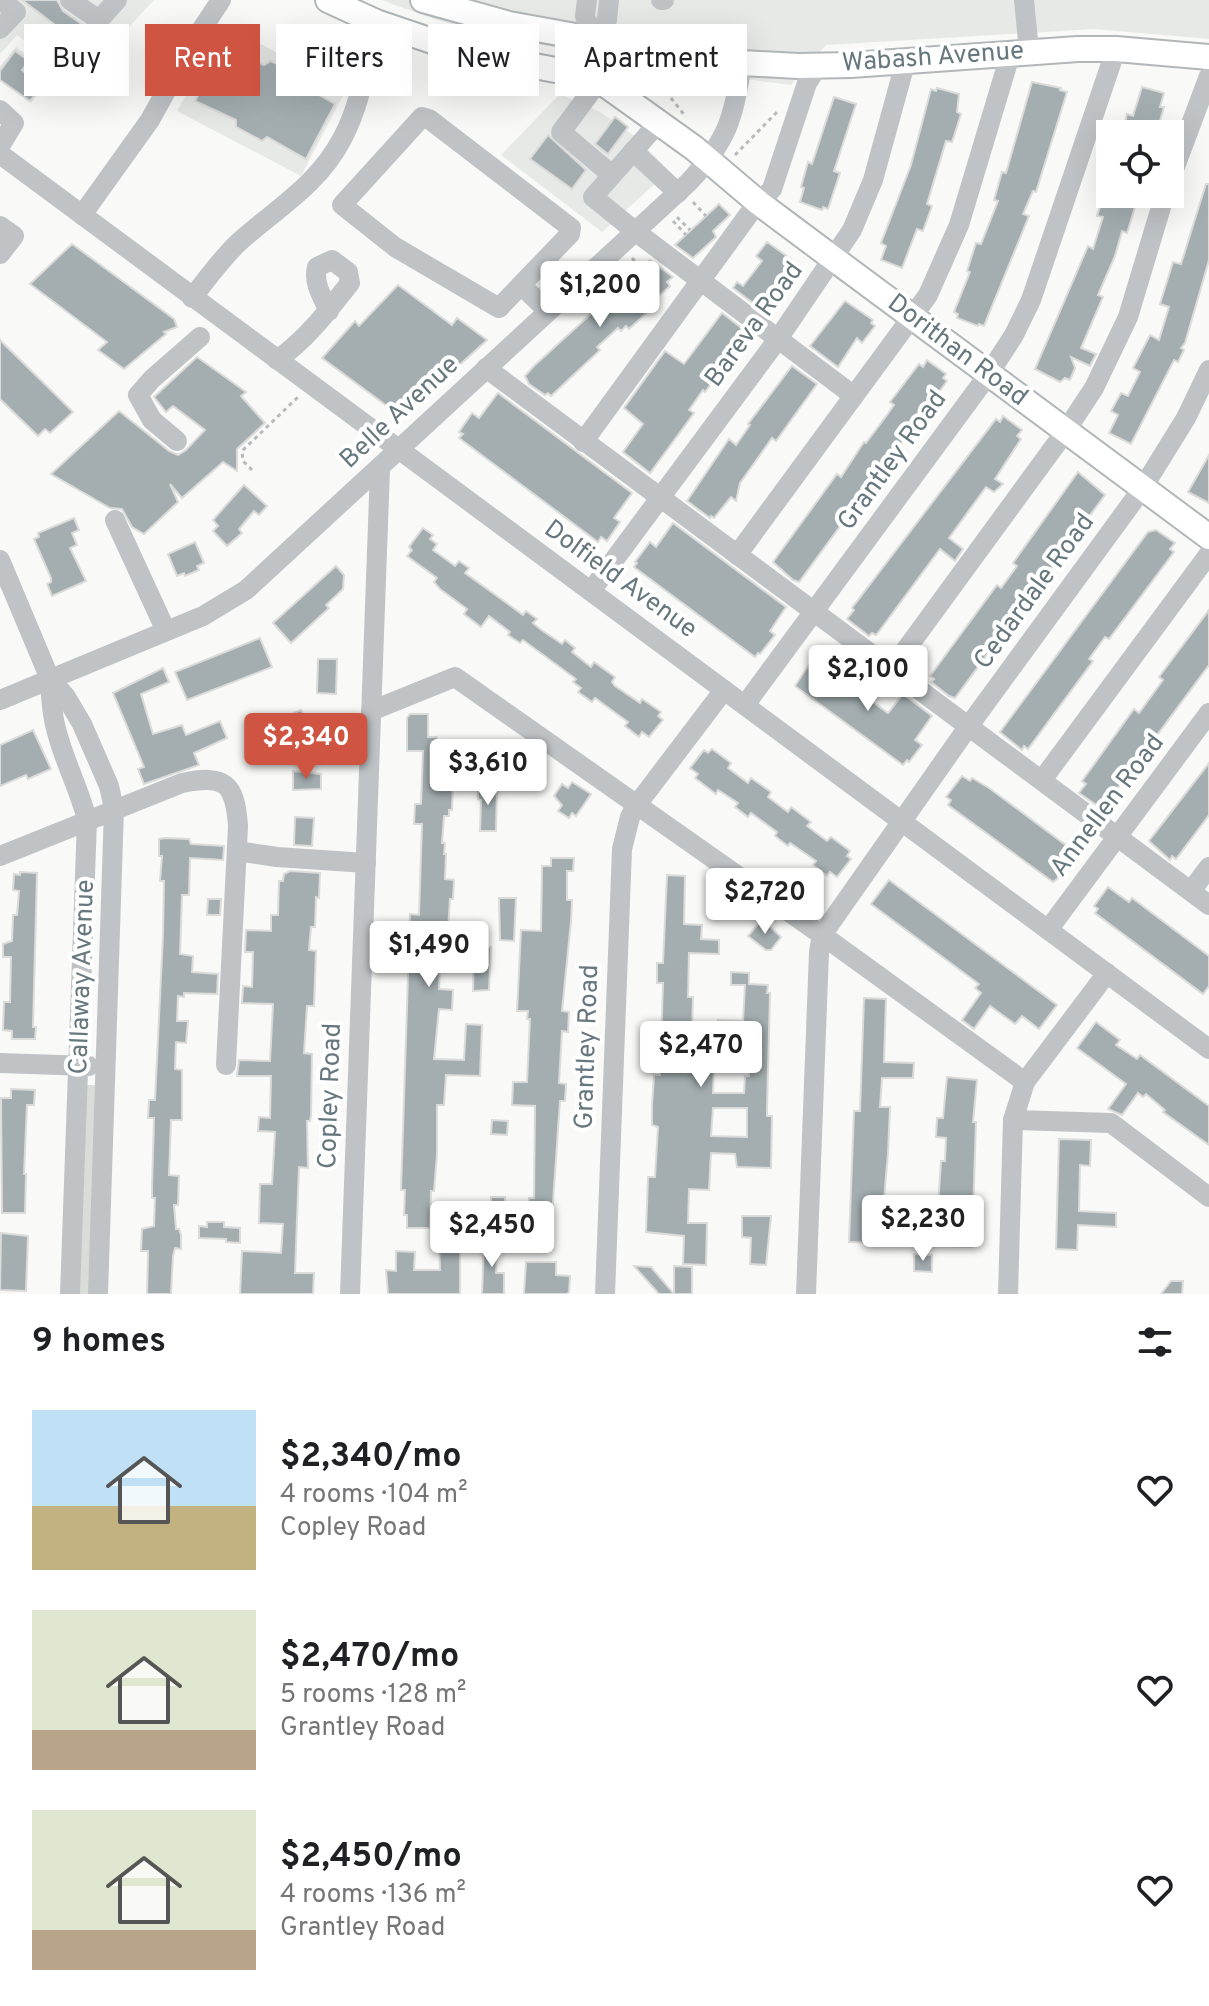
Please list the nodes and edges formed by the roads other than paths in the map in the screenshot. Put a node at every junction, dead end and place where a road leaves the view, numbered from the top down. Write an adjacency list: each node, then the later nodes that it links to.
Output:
1 (1, 0): 13 (street)
2 (70, 0): 3 (street)
3 (117, 0)
4 (221, 0): 37 (street)
5 (328, 0): 10 (main road)
6 (423, 0): 14 (main road, Wabash Avenue)
7 (587, 0): 11 (street)
8 (609, 0): 12 (street)
9 (1024, 0): 16 (street)
10 (376, 22): 21 (main road); 44 (street)
11 (587, 24)
12 (604, 24)
13 (0, 29)
14 (555, 33)
15 (1116, 49): 16 (main road, Wabash Avenue); 17 (main road, Wabash Avenue); 53 (street, Grantley Road)
16 (1020, 52): 18 (main road, Wabash Avenue); 47 (street)
17 (1209, 57)
18 (906, 60): 20 (main road, Wabash Avenue); 41 (street, Bareva Road)
19 (747, 63): 20 (main road, Wabash Avenue)
20 (818, 66): 35 (street)
21 (555, 71)
22 (1209, 76): 28 (street)
23 (581, 96): 33 (street)
24 (620, 96): 27 (main road)
25 (736, 96): 32 (street, Belle Avenue)
26 (0, 110): 29 (street)
27 (659, 122): 30 (street); 32 (main road)
28 (1184, 143)
29 (0, 146)
30 (633, 151): 33 (street); 34 (street)
31 (0, 154): 37 (street, Dolfield Avenue)
32 (719, 161): 34 (street, Belle Avenue); 35 (main road, Dorithan Road)
33 (612, 175): 39 (street)
34 (686, 198): 39 (street, Belle Avenue)
35 (759, 203): 41 (main road, Dorithan Road); 42 (street)
36 (1161, 208): 55 (street)
37 (82, 215): 44 (street, Dolfield Avenue)
38 (0, 226): 40 (street)
39 (636, 232): 42 (street); 46 (street, Belle Avenue)
40 (0, 254)
41 (834, 259): 47 (main road, Dorithan Road); 49 (street, Bareva Road)
42 (702, 281): 49 (street); 57 (street)
43 (521, 285): 43 (street); 46 (street)
44 (192, 298): 50 (street, Dolfield Avenue)
45 (329, 311): 50 (street)
46 (548, 311): 51 (street, Belle Avenue)
47 (911, 317): 53 (main road, Dorithan Road); 54 (street)
48 (200, 337): 56 (street)
49 (778, 339): 54 (street); 61 (street, Bareva Road)
50 (277, 360): 58 (street, Dolfield Avenue)
51 (486, 368): 57 (street); 58 (street, Belle Avenue)
52 (1209, 370): 60 (street, Cedardale Road)
53 (988, 375): 55 (main road, Dorithan Road); 68 (street, Grantley Road)
54 (854, 396): 65 (street)
55 (1065, 432): 60 (main road, Dorithan Road); 70 (street)
56 (177, 441)
57 (583, 442): 61 (street)
58 (400, 449): 59 (street, Belle Avenue); 67 (street, Dolfield Avenue)
59 (380, 469): 69 (street, Belle Avenue); 75 (street, Copley Road)
60 (1142, 489): 63 (main road, Dorithan Road); 77 (street, Cedardale Road)
61 (659, 499): 65 (street); 67 (street, Bareva Road)
62 (115, 520): 69 (street)
63 (1209, 537)
64 (1209, 554): 78 (street)
65 (737, 555): 68 (street)
66 (0, 560): 71 (street, Callaway Avenue)
67 (591, 591): 72 (street, Dolfield Avenue)
68 (815, 613): 70 (street); 74 (street, Grantley Road)
69 (166, 631): 71 (street, Belle Avenue)
70 (891, 670): 77 (street)
71 (50, 679): 73 (street, Belle Avenue); 80 (street, Callaway Avenue); 81 (street, Callaway Avenue)
72 (724, 690): 74 (street, Dolfield Avenue); 79 (street, Grantley Road)
73 (0, 700)
74 (745, 705): 82 (street, Dolfield Avenue)
75 (371, 711): 79 (street); 86 (street, Copley Road)
76 (1209, 713): 83 (street, Annellen Road)
77 (968, 727): 78 (street); 82 (street, Cedardale Road)
78 (1042, 780): 83 (street)
79 (636, 806): 91 (street); 104 (street, Grantley Road)
80 (114, 809): 81 (street); 84 (street); 97 (street, Callaway Avenue)
81 (87, 820): 85 (street); 96 (street, Callaway Avenue)
82 (903, 822): 90 (street, Dolfield Avenue); 91 (street, Cedardale Road)
83 (1117, 837): 88 (street); 90 (street, Annellen Road)
84 (237, 851): 86 (street); 95 (street)
85 (0, 856)
86 (366, 863): 103 (street, Copley Road)
87 (1209, 867): 88 (street)
88 (1191, 891): 89 (street)
89 (1209, 905)
90 (1048, 930): 92 (street, Dolfield Avenue)
91 (822, 935): 98 (street); 105 (street)
92 (1107, 973): 93 (street, Dolfield Avenue); 98 (street)
93 (1206, 1042)
94 (0, 1063): 96 (street)
95 (226, 1065)
96 (77, 1066): 97 (street); 101 (street, Callaway Avenue)
97 (105, 1066): 102 (street, Callaway Avenue)
98 (1025, 1082): 99 (street)
99 (1013, 1120): 100 (street); 106 (street)
100 (1209, 1197)
101 (70, 1294)
102 (98, 1294)
103 (350, 1294)
104 (605, 1294)
105 (806, 1294)
106 (1008, 1294)

